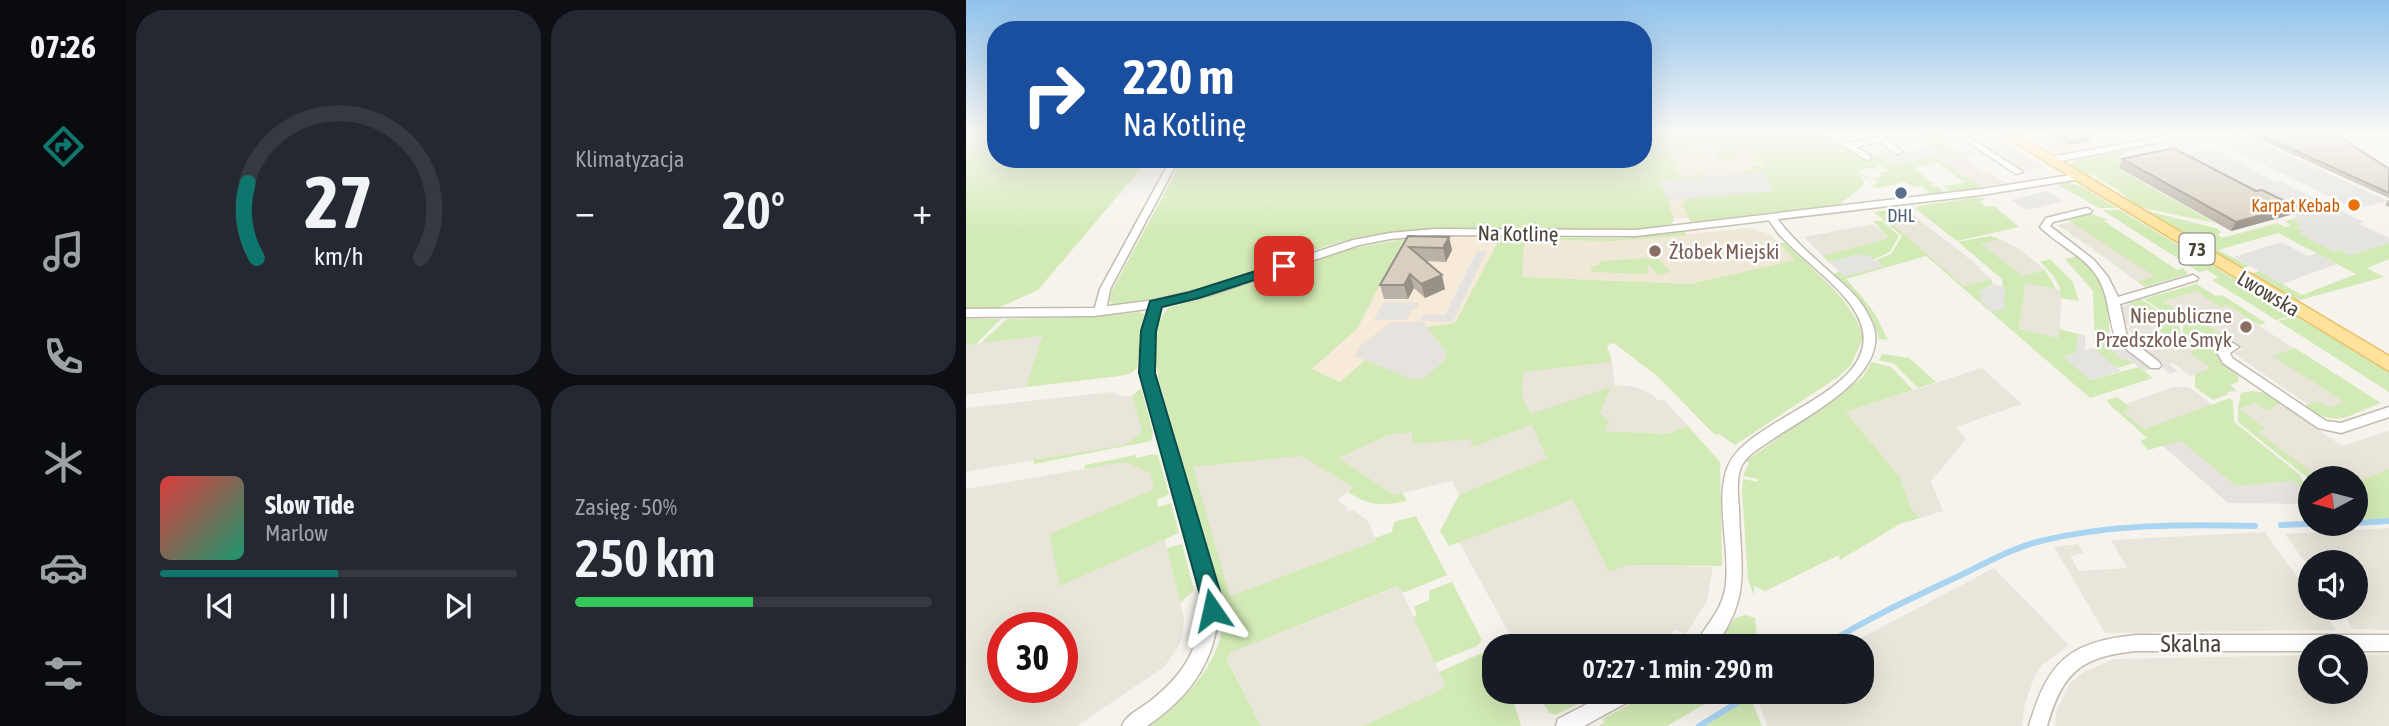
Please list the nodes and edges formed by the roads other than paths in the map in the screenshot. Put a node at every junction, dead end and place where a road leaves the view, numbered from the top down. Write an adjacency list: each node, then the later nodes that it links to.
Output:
1 (2011, 167): 4 (street)
2 (2061, 167): 5 (main road, Lwowska / 73)
3 (1170, 168): 11 (street)
4 (2019, 172)
5 (2077, 177): 7 (street, Na Kotlinę); 15 (main road, Lwowska / 73)
6 (2087, 211): 9 (street)
7 (1773, 219): 10 (street, Na Kotlinę); 17 (street)
8 (2193, 278): 9 (street)
9 (2114, 302): 14 (street)
10 (1155, 304): 11 (street, Na Kotlinę); 20 (street)
11 (1100, 311): 12 (street, Na Kotlinę)
12 (966, 313)
13 (2233, 347): 16 (street)
14 (2155, 365)
15 (2389, 365)
16 (2389, 412)
17 (1712, 634)
18 (2389, 643): 22 (street, Skalna)
19 (1606, 704): 21 (street)
20 (1131, 726)
21 (1565, 726)
22 (2038, 726)

